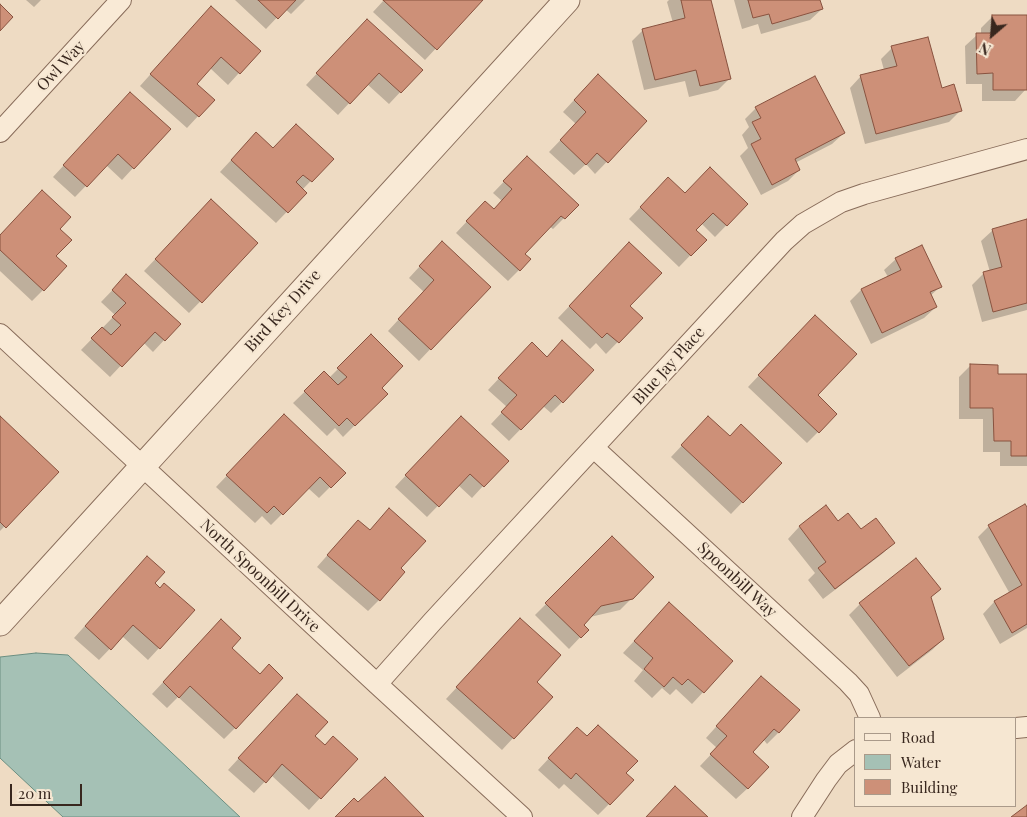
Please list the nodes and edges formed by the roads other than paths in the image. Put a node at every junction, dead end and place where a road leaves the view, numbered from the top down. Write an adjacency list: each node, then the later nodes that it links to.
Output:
1 (121, 0): 3 (street, Owl Way)
2 (567, 0): 7 (street, Bird Key Drive)
3 (0, 132)
4 (1027, 149): 6 (street, Blue Jay Place)
5 (0, 334): 7 (street, North Spoonbill Drive)
6 (594, 448): 9 (street, Blue Jay Place); 10 (street, Spoonbill Way)
7 (142, 466): 8 (street, Bird Key Drive); 9 (street, North Spoonbill Drive)
8 (0, 623)
9 (377, 684): 12 (street, North Spoonbill Drive)
10 (870, 717)
11 (854, 752): 13 (street)
12 (522, 817)
13 (802, 817)

